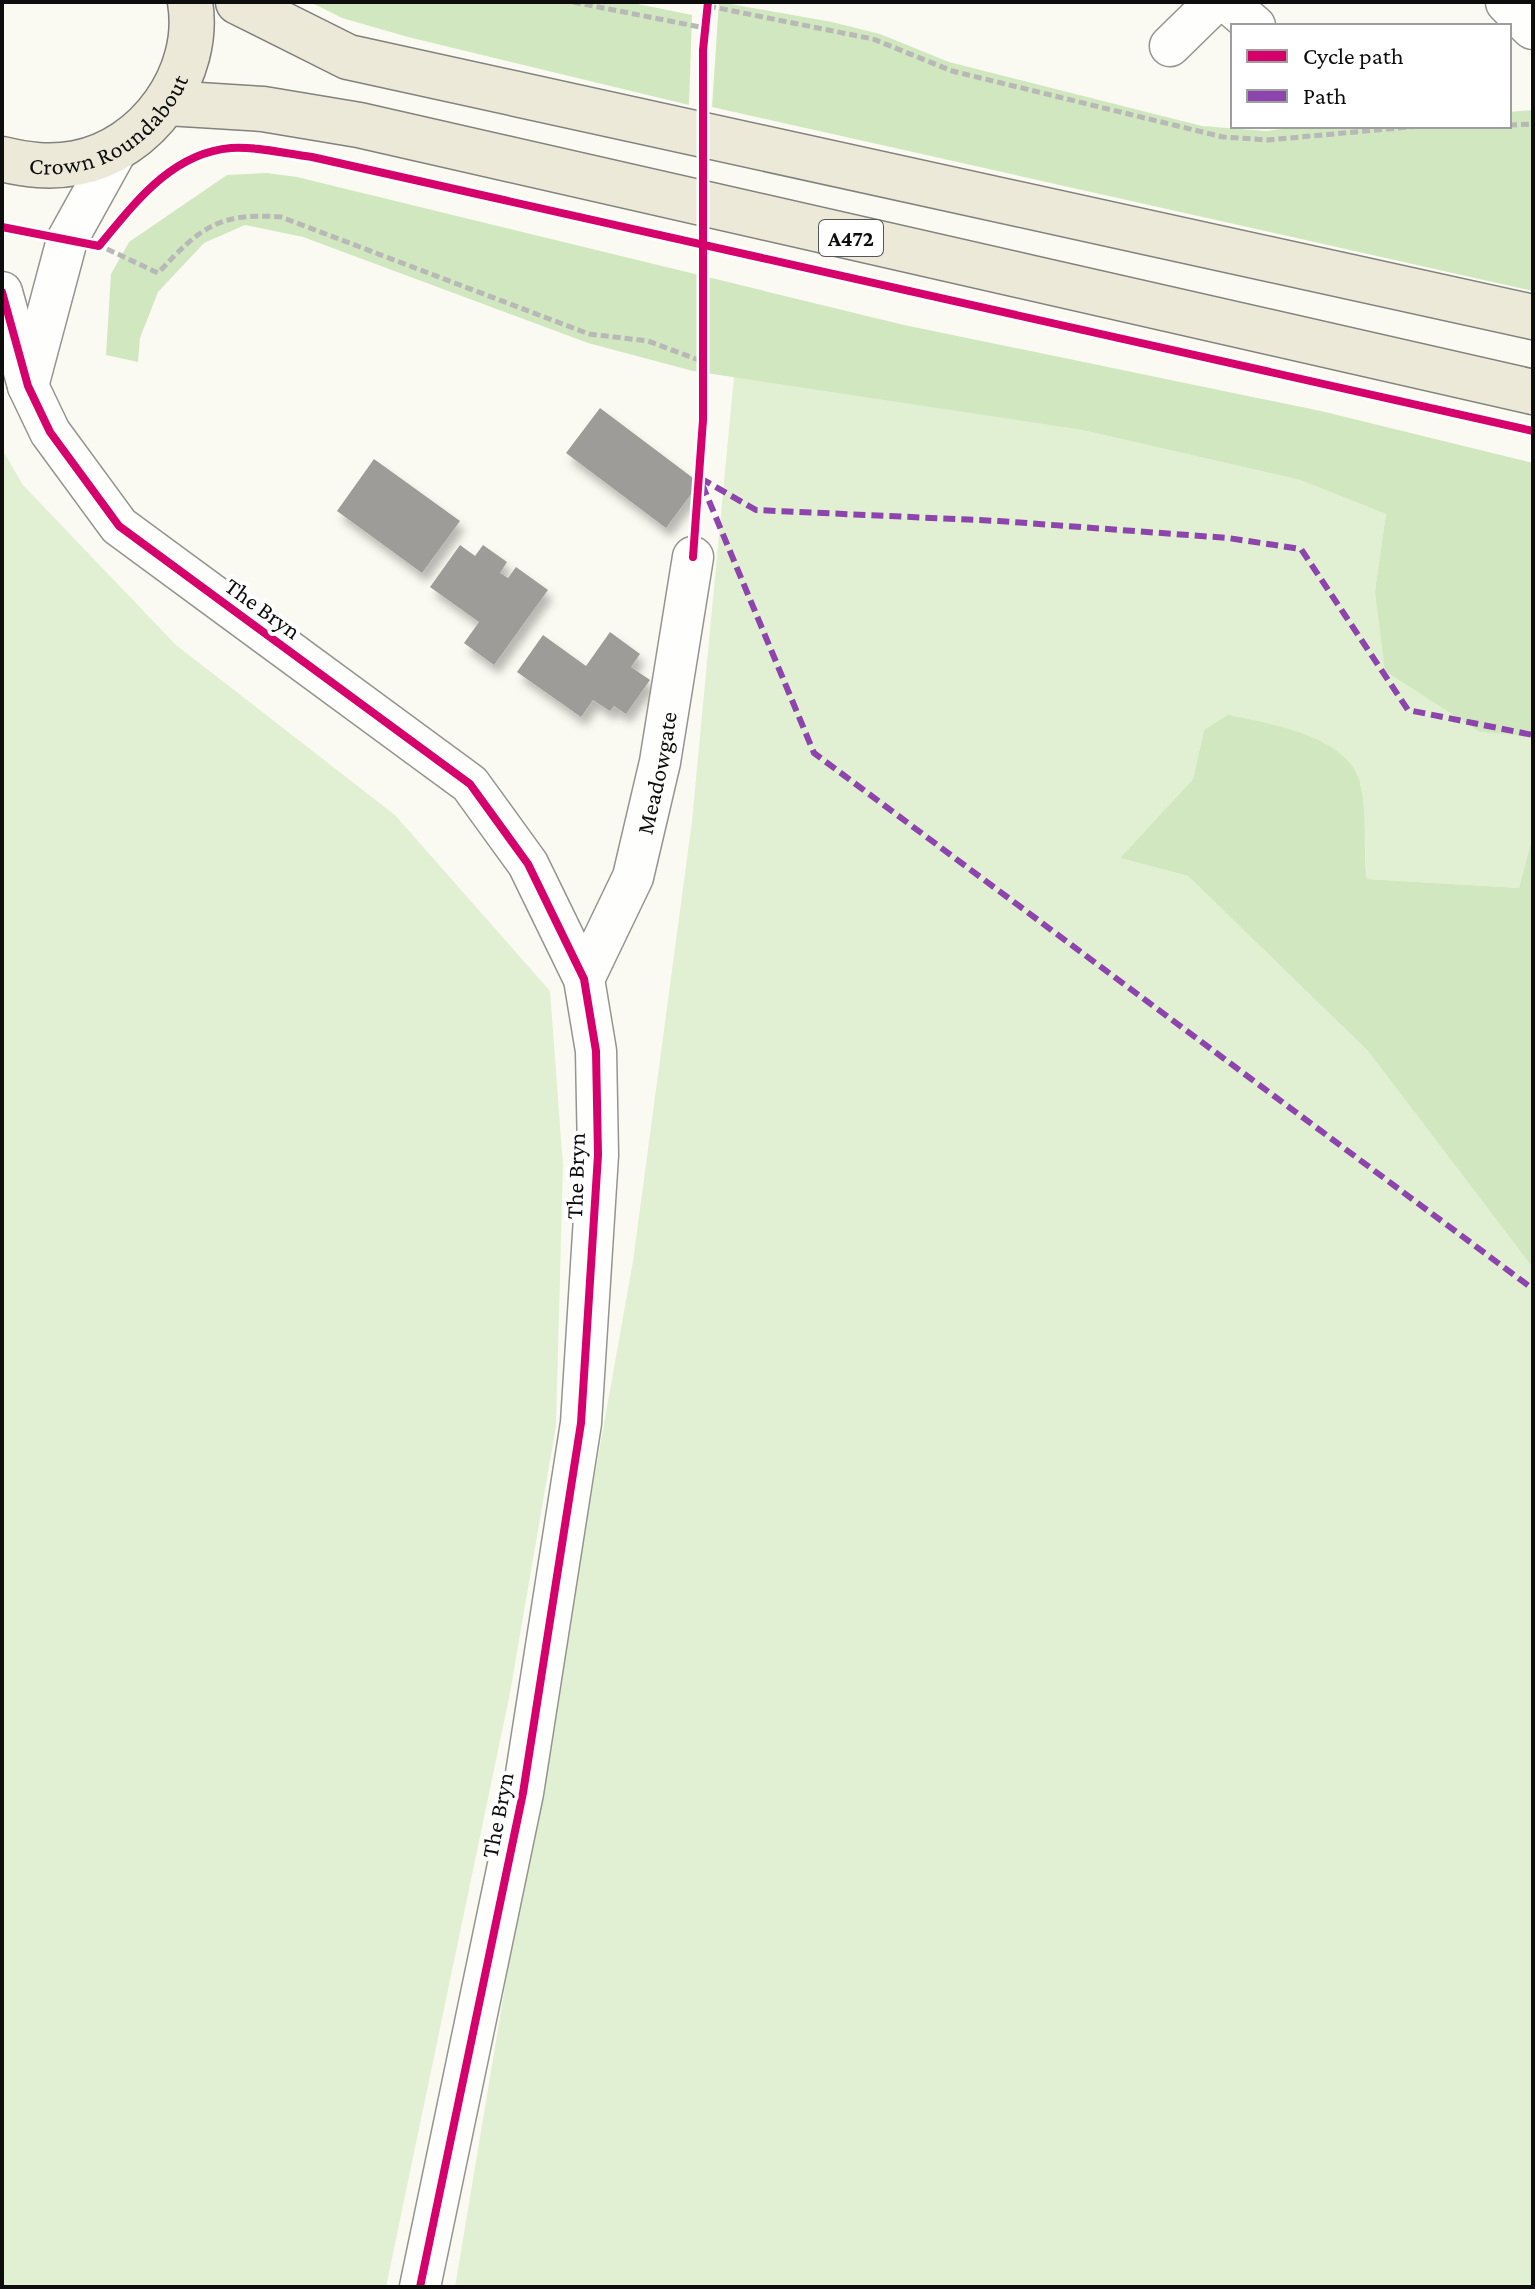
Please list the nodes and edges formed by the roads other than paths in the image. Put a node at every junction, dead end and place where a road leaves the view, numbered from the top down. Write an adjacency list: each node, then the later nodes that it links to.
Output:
1 (190, 2): 9 (main road, Crown Roundabout)
2 (238, 2): 13 (main road)
3 (1215, 2): 8 (street)
4 (1227, 2): 6 (street)
5 (1508, 2): 7 (street)
6 (1253, 24)
7 (1533, 27)
8 (1170, 46)
9 (167, 103): 10 (main road, Crown Roundabout); 15 (main road, A472)
10 (118, 148): 11 (main road, Crown Roundabout); 14 (street)
11 (2, 159)
12 (2, 292): 14 (street, The Bryn)
13 (1533, 317)
14 (28, 386): 17 (street, The Bryn)
15 (1533, 392)
16 (693, 557): 17 (street, Meadowgate)
17 (584, 979): 18 (street, The Bryn)
18 (420, 2287)

